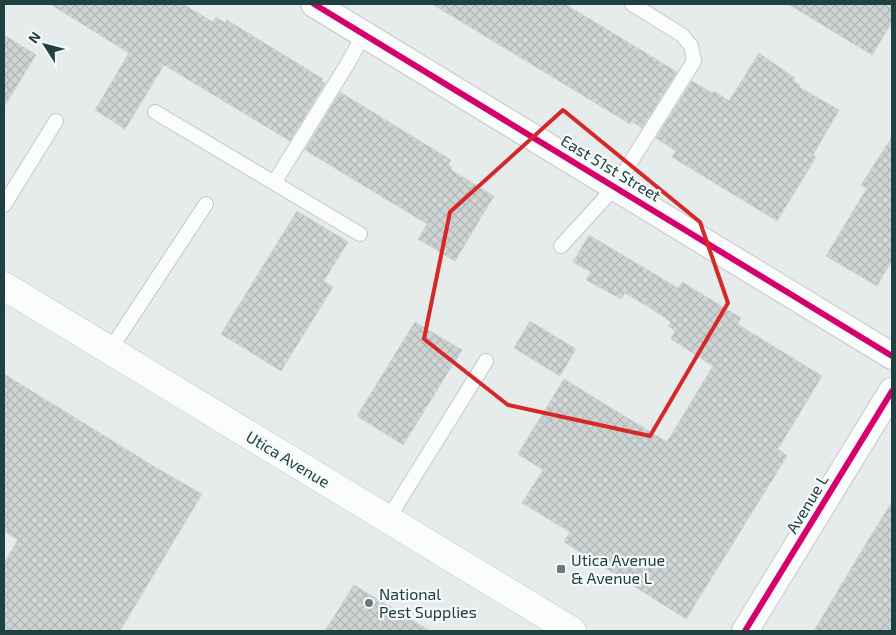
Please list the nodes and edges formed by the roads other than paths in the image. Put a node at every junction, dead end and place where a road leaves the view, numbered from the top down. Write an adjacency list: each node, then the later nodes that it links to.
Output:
1 (314, 4): 3 (street, East 51st Street)
2 (632, 4): 7 (lane)
3 (364, 34): 6 (lane); 7 (street, East 51st Street)
4 (155, 112): 6 (lane)
5 (56, 121): 8 (lane)
6 (274, 182): 10 (lane)
7 (616, 187): 11 (lane); 14 (street, East 51st Street)
8 (4, 204)
9 (206, 204): 13 (lane)
10 (360, 234)
11 (561, 246)
12 (4, 286): 13 (main road, Utica Avenue)
13 (110, 350): 17 (main road, Utica Avenue)
14 (892, 356)
15 (486, 361): 17 (lane)
16 (892, 391): 19 (street, Avenue L)
17 (388, 520): 18 (main road, Utica Avenue)
18 (572, 631)
19 (745, 631)

